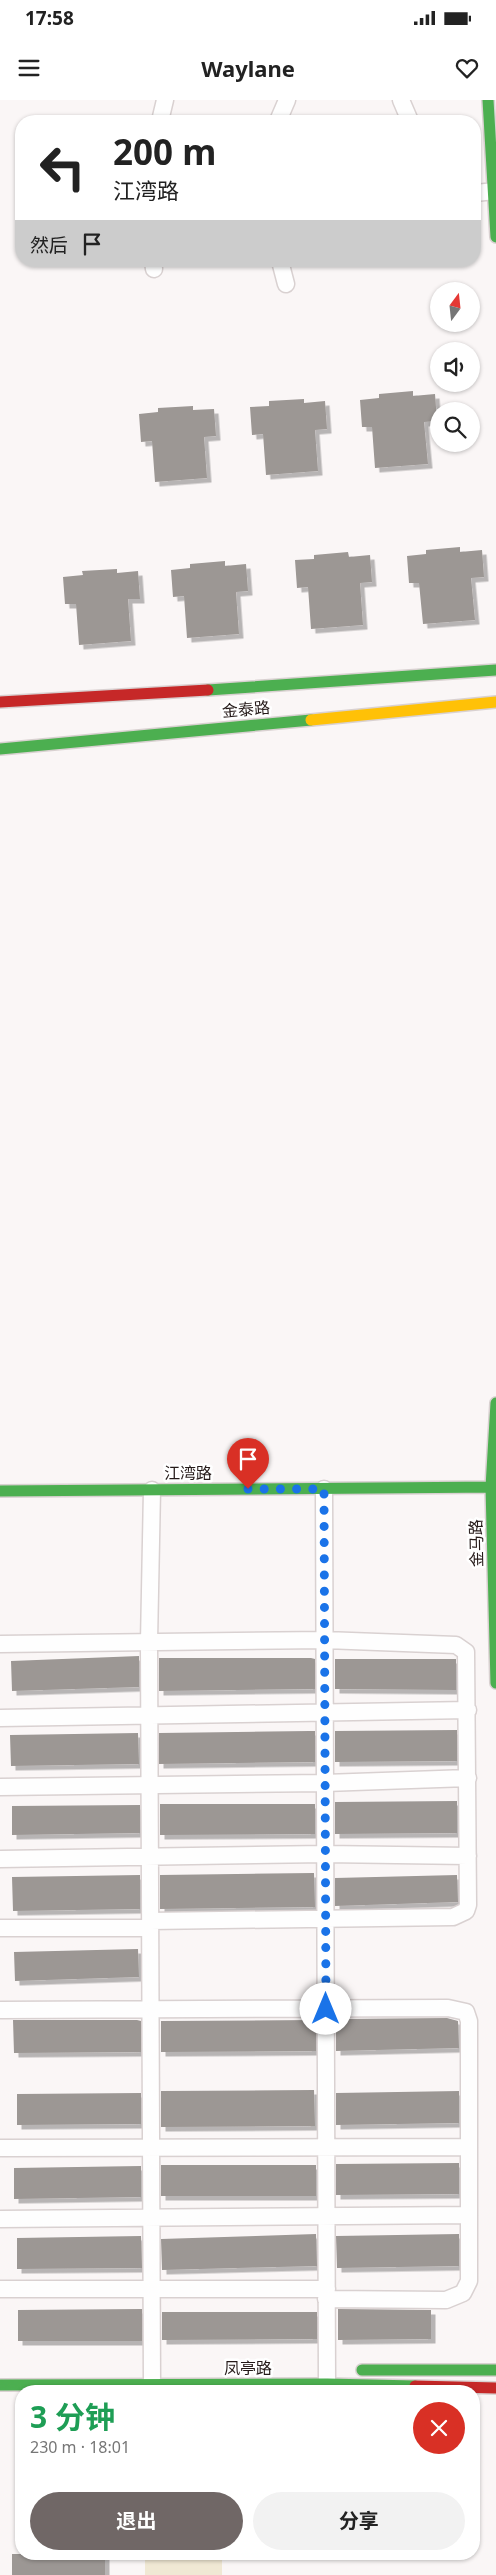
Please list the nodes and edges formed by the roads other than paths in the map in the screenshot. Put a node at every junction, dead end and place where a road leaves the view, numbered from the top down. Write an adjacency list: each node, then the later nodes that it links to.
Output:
1 (165, 100): 5 (street)
2 (287, 100): 6 (street)
3 (401, 100): 7 (street)
4 (488, 100): 8 (street)
5 (161, 115)
6 (281, 115)
7 (407, 115)
8 (495, 191): 9 (street); 10 (street)
9 (481, 192)
10 (496, 237)
11 (282, 267): 12 (street)
12 (286, 284)
13 (496, 670): 14 (street)
14 (0, 702)
15 (496, 702): 16 (street, 金泰路)
16 (0, 749)
17 (496, 1403): 18 (street, 金马路)
18 (494, 1487): 19 (street, 江湾路); 25 (street, 金马路)
19 (324, 1489): 20 (street, 江湾路); 22 (street)
20 (152, 1490): 21 (street, 江湾路); 23 (street)
21 (0, 1491)
22 (325, 1640): 23 (street); 26 (street); 27 (street)
23 (149, 1642): 24 (street); 28 (street)
24 (0, 1644)
25 (496, 1683)
26 (468, 1710): 27 (street); 30 (street)
27 (325, 1712): 28 (street); 31 (street)
28 (149, 1715): 29 (street); 32 (street)
29 (0, 1718)
30 (468, 1778): 31 (street); 36 (street)
31 (325, 1783): 32 (street); 34 (street)
32 (149, 1785): 33 (street); 35 (street)
33 (0, 1787)
34 (325, 1854): 35 (street); 36 (street); 38 (street)
35 (150, 1856): 37 (street); 39 (street)
36 (468, 1856): 38 (street)
37 (0, 1859)
38 (325, 1919): 39 (street); 41 (street)
39 (150, 1924): 40 (street); 43 (street)
40 (0, 1928)
41 (326, 2009): 43 (street); 46 (street); 47 (street)
42 (0, 2010): 43 (street)
43 (150, 2010): 45 (street)
44 (0, 2148): 45 (street)
45 (151, 2148): 46 (street); 50 (street)
46 (326, 2148): 47 (street); 49 (street)
47 (469, 2148): 48 (street)
48 (469, 2215): 49 (street); 54 (street)
49 (326, 2216): 50 (street); 54 (street)
50 (151, 2218): 51 (street); 53 (street)
51 (0, 2219)
52 (0, 2289): 53 (street)
53 (151, 2289): 54 (street); 56 (street)
54 (326, 2294): 57 (street)
55 (496, 2370): 57 (street)
56 (152, 2373): 57 (street, 凤亭路); 58 (street, 凤亭路)
57 (331, 2373): 59 (street, 凤亭路)
58 (0, 2385)
59 (463, 2385)
60 (480, 2387): 61 (street, 凤亭路)
61 (496, 2388)

